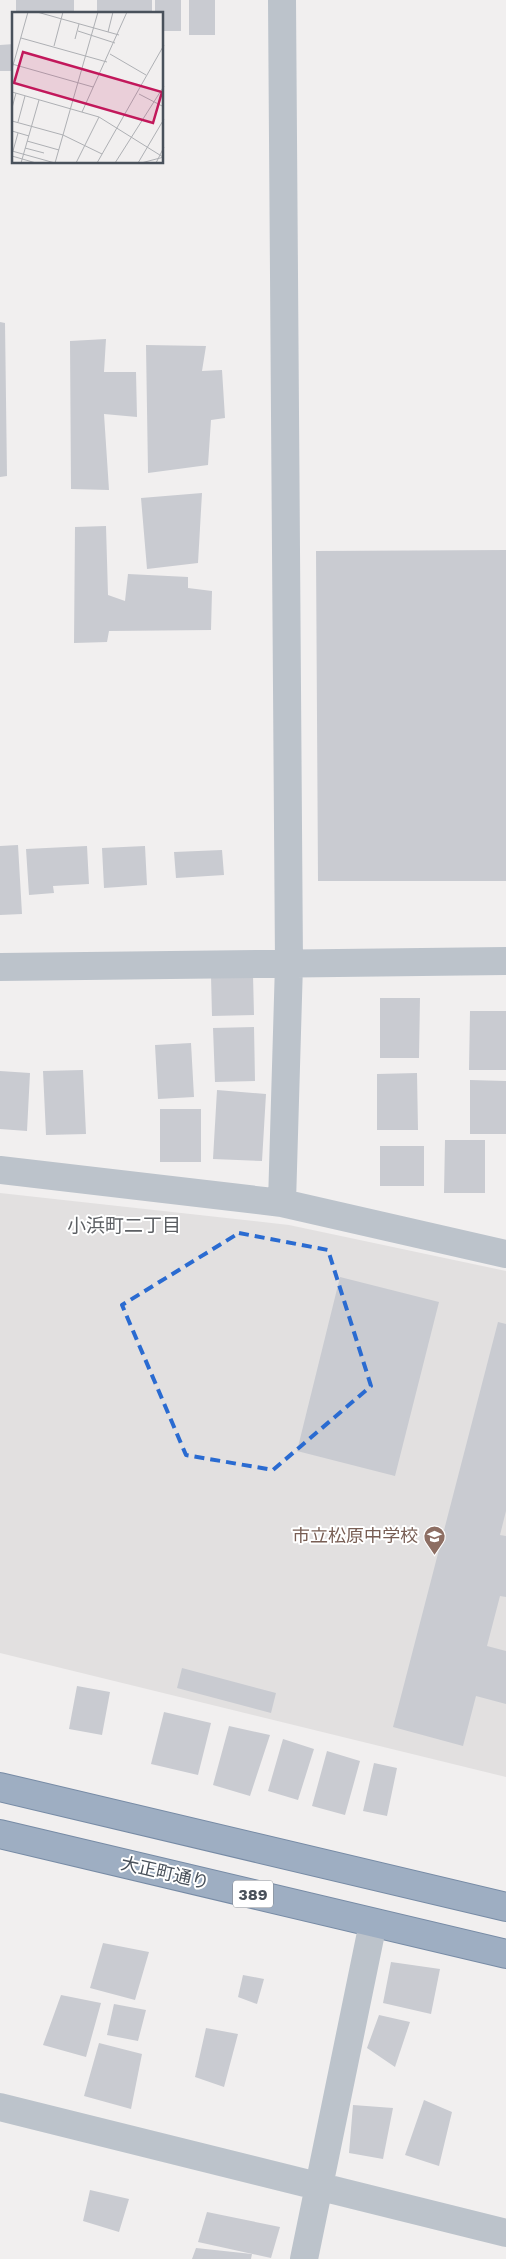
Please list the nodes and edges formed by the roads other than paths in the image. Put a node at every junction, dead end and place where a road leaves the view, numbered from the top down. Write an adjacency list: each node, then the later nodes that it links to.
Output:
1 (282, 0): 3 (street)
2 (506, 961): 3 (street)
3 (289, 964): 4 (street); 6 (street)
4 (0, 966)
5 (0, 1170): 6 (street)
6 (282, 1203): 7 (street)
7 (506, 1254)
8 (0, 1787): 10 (highway)
9 (0, 1834): 11 (highway, 大正町通り / 389)
10 (506, 1907)
11 (374, 1922): 12 (highway, 大正町通り / 389); 14 (street)
12 (506, 1954)
13 (0, 2107): 14 (street)
14 (319, 2188): 15 (street); 16 (street)
15 (506, 2233)
16 (304, 2259)

